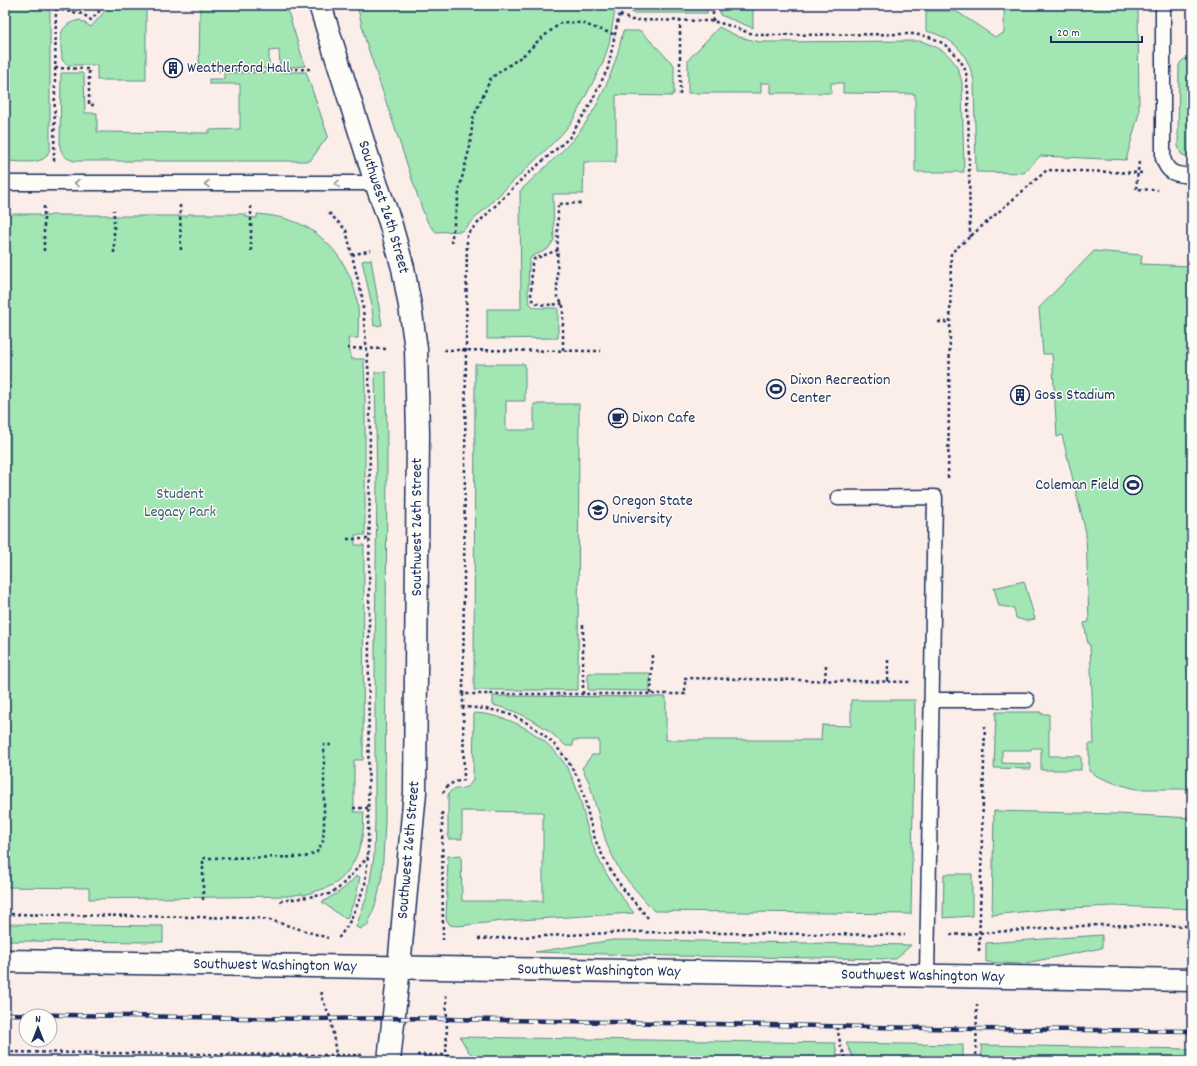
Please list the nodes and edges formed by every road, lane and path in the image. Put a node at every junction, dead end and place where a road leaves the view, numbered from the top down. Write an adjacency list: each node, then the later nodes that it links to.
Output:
1 (51, 5): 8 (path)
2 (56, 5): 8 (path)
3 (105, 5): 8 (path)
4 (320, 5): 13 (street, Southwest 26th Street)
5 (621, 5): 9 (path)
6 (713, 5): 11 (path)
7 (1163, 5): 18 (lane)
8 (55, 9): 14 (path)
9 (620, 15): 10 (path); 12 (path)
10 (680, 20): 11 (path); 16 (path)
11 (713, 22): 28 (path)
12 (616, 35): 29 (path); 41 (path)
13 (340, 67): 15 (path); 22 (street, Southwest 26th Street)
14 (55, 68): 17 (path); 21 (path)
15 (200, 71)
16 (680, 97)
17 (97, 105)
18 (1173, 173): 19 (lane); 28 (path)
19 (1192, 176)
20 (5, 183): 21 (lane)
21 (49, 183): 22 (lane, one-way to 21); 32 (path)
22 (376, 183): 40 (street, Southwest 26th Street)
23 (583, 203): 30 (path)
24 (251, 204): 31 (path)
25 (180, 205): 34 (path)
26 (114, 210): 33 (path)
27 (329, 213): 39 (path)
28 (970, 237): 37 (path)
29 (451, 243)
30 (558, 250): 35 (path); 35 (path)
31 (251, 252)
32 (44, 253)
33 (114, 253)
34 (181, 253)
35 (563, 304): 42 (path)
36 (938, 322): 37 (path)
37 (950, 322): 44 (path)
38 (347, 348): 39 (path)
39 (367, 348): 40 (path); 47 (path)
40 (416, 349): 41 (path); 79 (street, Southwest 26th Street)
41 (467, 350): 42 (path); 55 (path)
42 (563, 350): 43 (path)
43 (601, 351)
44 (935, 497): 45 (lane); 54 (lane)
45 (838, 498)
46 (347, 539): 47 (path)
47 (370, 539): 65 (path)
48 (583, 622): 56 (path)
49 (652, 652): 57 (path)
50 (888, 660): 53 (path)
51 (826, 665): 52 (path)
52 (826, 680): 53 (path); 57 (path)
53 (888, 681): 54 (path)
54 (932, 682): 58 (lane)
55 (463, 694): 56 (path); 61 (path)
56 (583, 694): 57 (path)
57 (651, 694)
58 (932, 700): 60 (lane); 74 (lane)
59 (1026, 700): 60 (lane)
60 (986, 701): 73 (path)
61 (463, 707): 63 (path); 71 (path)
62 (331, 745): 68 (path)
63 (443, 796)
64 (353, 808): 65 (path)
65 (368, 808): 67 (path)
66 (442, 808): 78 (path)
67 (368, 857): 69 (path); 75 (path)
68 (203, 900)
69 (280, 901)
70 (5, 914): 75 (path)
71 (648, 918)
72 (1192, 926): 73 (path)
73 (979, 933): 74 (path); 85 (path)
74 (928, 936): 77 (path); 84 (lane)
75 (337, 940): 76 (path); 80 (path)
76 (344, 940)
77 (475, 940)
78 (443, 941): 79 (path); 83 (path)
79 (402, 942): 82 (street, Southwest 26th Street)
80 (333, 945)
81 (5, 962): 82 (street, Southwest Washington Way)
82 (399, 967): 83 (street, Southwest Washington Way); 92 (street, Southwest 26th Street)
83 (444, 968): 84 (street, Southwest Washington Way); 91 (path)
84 (928, 975): 85 (street, Southwest Washington Way)
85 (978, 977): 86 (street, Southwest Washington Way); 96 (path)
86 (1192, 980)
87 (321, 996): 90 (path)
88 (837, 1026): 95 (path)
89 (5, 1052): 90 (path)
90 (336, 1055): 92 (path)
91 (446, 1056): 92 (path); 93 (path); 94 (path)
92 (389, 1058)
93 (446, 1061)
94 (464, 1061)
95 (847, 1061)
96 (976, 1061)

